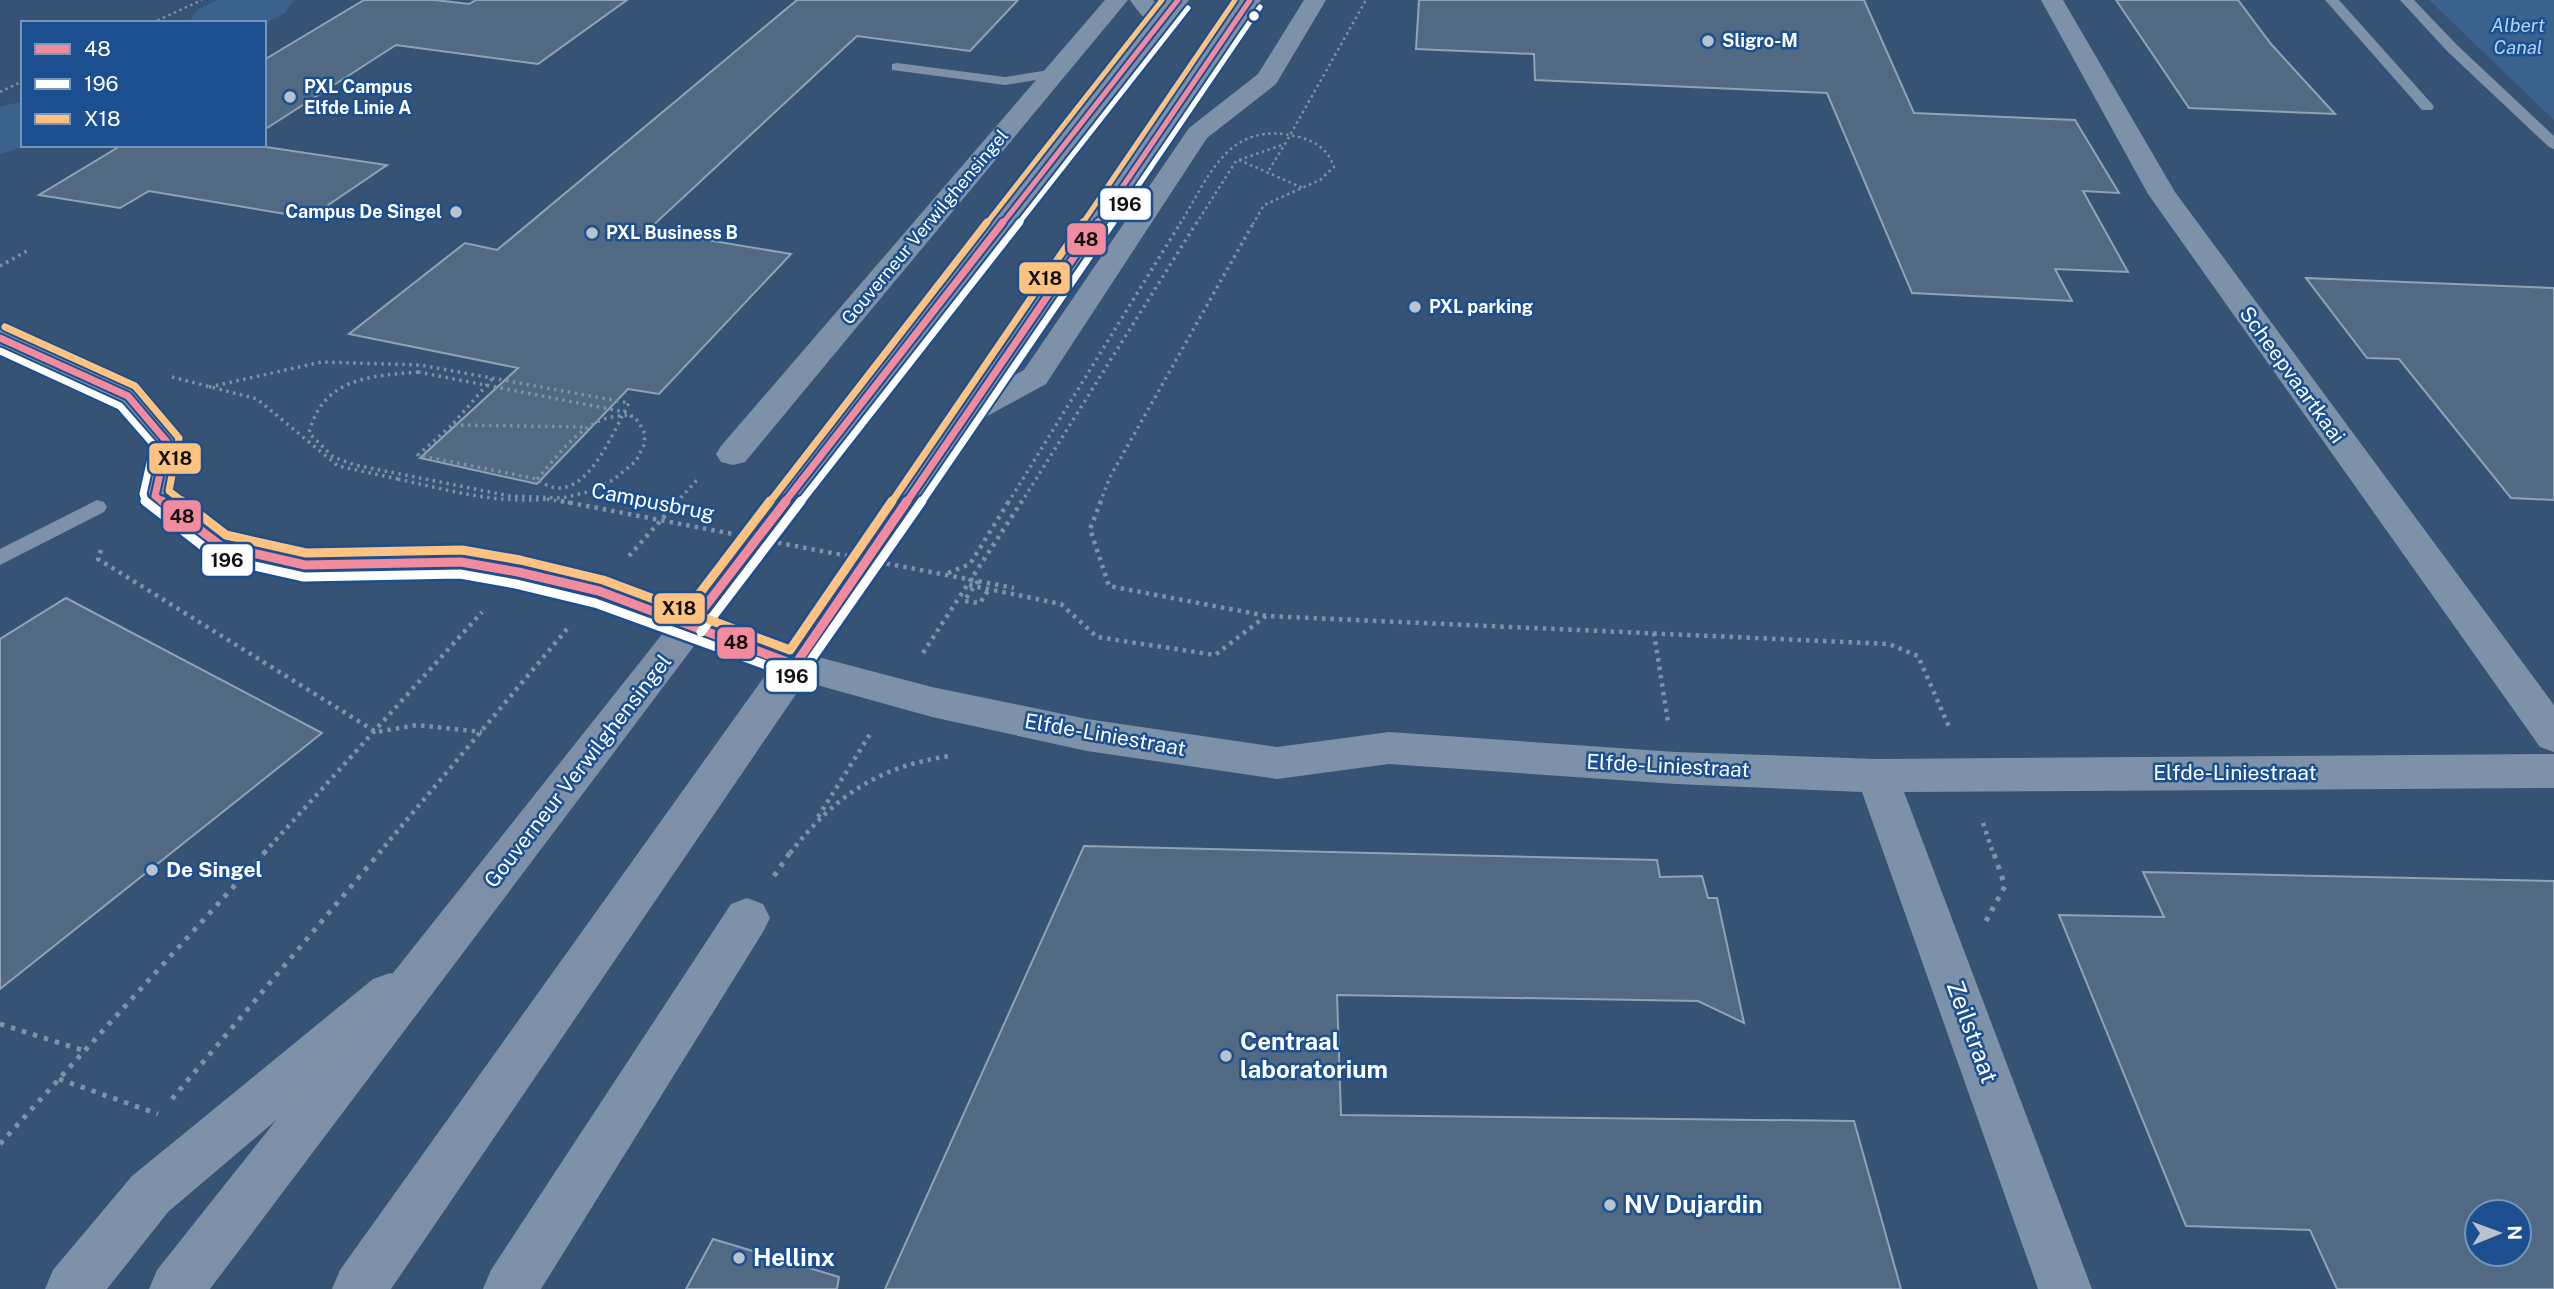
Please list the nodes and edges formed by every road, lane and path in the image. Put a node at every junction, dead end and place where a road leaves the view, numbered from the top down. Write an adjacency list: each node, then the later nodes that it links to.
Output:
1 (202, 0): 10 (path)
2 (1117, 0): 12 (street, Gouverneur Verwilghensingel)
3 (1250, 0): 28 (highway)
4 (1315, 0): 28 (street)
5 (1366, 0): 16 (path)
6 (2052, 0): 52 (street, Scheepvaartkaai)
7 (2332, 0): 15 (lane)
8 (2407, 0): 17 (lane)
9 (1160, 7): 47 (highway, Gouverneur Verwilghensingel)
10 (156, 21)
11 (897, 67): 12 (lane)
12 (1055, 73): 32 (street, Gouverneur Verwilghensingel)
13 (21, 82): 14 (path)
14 (0, 92)
15 (2427, 107)
16 (1285, 144): 19 (path); 42 (path)
17 (2554, 145)
18 (1223, 154): 19 (path); 20 (path, bridge); 40 (path, bridge)
19 (1269, 170): 20 (path)
20 (1303, 188): 46 (path, bridge)
21 (27, 251): 22 (path)
22 (0, 266)
23 (1, 340): 39 (street)
24 (170, 377): 26 (path)
25 (492, 379): 26 (path); 30 (path); 33 (path)
26 (209, 387): 29 (path, bridge)
27 (607, 404): 34 (path, Campusbrug, bridge)
28 (970, 412): 48 (highway)
29 (634, 416): 31 (path); 34 (path, Campusbrug, bridge)
30 (452, 425): 31 (path); 33 (path)
31 (587, 427): 33 (path)
32 (733, 454)
33 (537, 480)
34 (559, 500): 40 (path, Campusbrug, bridge)
35 (97, 507): 38 (lane)
36 (666, 514): 45 (path)
37 (102, 547): 50 (path)
38 (0, 558)
39 (518, 572): 45 (street); 50 (path)
40 (947, 574): 41 (path, Campusbrug, bridge)
41 (978, 581): 43 (path, Campusbrug, bridge); 44 (path)
42 (969, 585): 44 (path); 49 (path)
43 (1014, 588)
44 (989, 589): 46 (path)
45 (599, 591): 47 (street); 51 (path)
46 (1267, 616): 54 (path)
47 (691, 625): 48 (highway); 59 (highway, Gouverneur Verwilghensingel)
48 (794, 665): 49 (street, Elfde-Liniestraat); 66 (highway)
49 (897, 692): 54 (street, Elfde-Liniestraat); 57 (path)
50 (376, 732): 51 (path); 61 (path)
51 (482, 732): 63 (path)
52 (2554, 736)
53 (962, 755): 57 (path)
54 (1676, 768): 56 (street, Elfde-Liniestraat)
55 (2554, 771): 56 (street, Elfde-Liniestraat)
56 (1877, 776): 72 (street, Zeilstraat)
57 (818, 817): 58 (path)
58 (747, 918): 71 (street)
59 (434, 957): 67 (street, Gouverneur Verwilghensingel); 68 (highway, Gouverneur Verwilghensingel)
60 (0, 1024): 61 (path)
61 (85, 1051): 62 (path)
62 (59, 1079): 63 (path); 65 (path)
63 (159, 1114): 64 (path)
64 (150, 1125)
65 (0, 1144)
66 (415, 1207): 69 (highway); 70 (street)
67 (72, 1289)
68 (176, 1289)
69 (359, 1289)
70 (394, 1289)
71 (510, 1289)
72 (2065, 1289)

